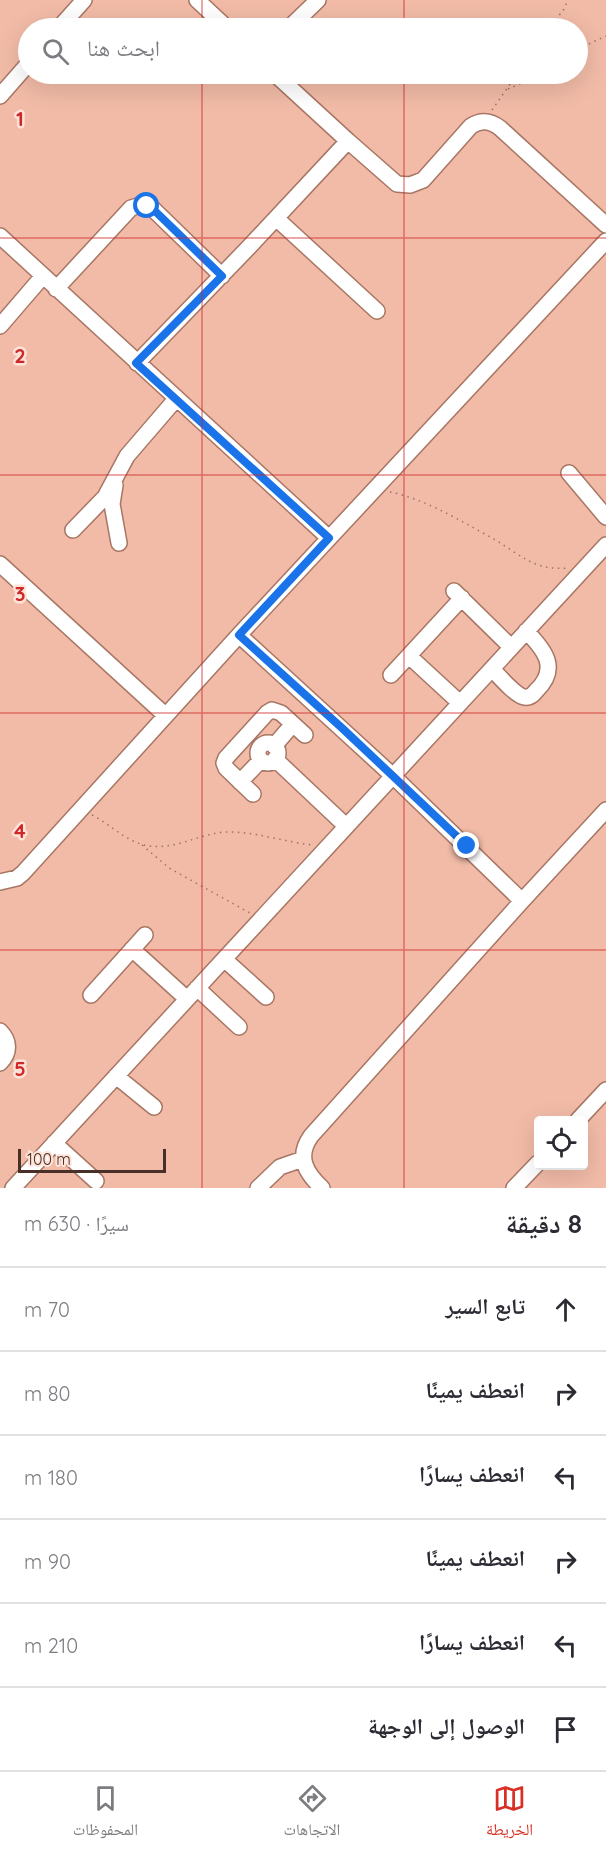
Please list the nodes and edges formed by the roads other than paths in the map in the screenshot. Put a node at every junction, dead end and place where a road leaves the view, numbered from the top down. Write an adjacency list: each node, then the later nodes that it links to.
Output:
1 (84, 0): 4 (street)
2 (197, 0): 5 (street)
3 (318, 0): 6 (street)
4 (68, 18)
5 (216, 18)
6 (299, 18)
7 (18, 75): 9 (street)
8 (286, 84): 10 (street)
9 (0, 96)
10 (348, 141): 11 (street); 12 (street)
11 (277, 219): 16 (street); 18 (street)
12 (606, 225)
13 (0, 236): 15 (street)
14 (606, 241): 26 (street)
15 (43, 276): 17 (street); 19 (street)
16 (222, 276): 17 (street); 20 (street)
17 (56, 289): 20 (street)
18 (377, 311)
19 (0, 326)
20 (136, 363): 21 (street)
21 (176, 399): 23 (street); 26 (street)
22 (569, 473): 24 (street)
23 (118, 474): 25 (street); 27 (street)
24 (606, 517)
25 (73, 530)
26 (329, 538): 31 (street)
27 (119, 543)
28 (606, 545): 30 (street)
29 (0, 564): 37 (street)
30 (526, 632): 32 (street); 34 (street)
31 (239, 635): 37 (street); 42 (street)
32 (511, 647): 33 (street); 34 (street)
33 (410, 656): 35 (street); 36 (street)
34 (492, 669): 36 (street)
35 (391, 675)
36 (460, 703): 42 (street)
37 (165, 715): 47 (street)
38 (293, 724): 39 (street); 40 (street); 41 (street)
39 (247, 734): 41 (street); 43 (street)
40 (305, 735)
41 (268, 753): 43 (street); 46 (street)
42 (393, 776): 46 (street); 48 (street)
43 (240, 782): 44 (street)
44 (253, 794)
45 (606, 810): 48 (street)
46 (346, 826): 51 (street)
47 (0, 882)
48 (522, 901): 63 (street)
49 (145, 934): 50 (street)
50 (132, 949): 52 (street); 53 (street)
51 (224, 959): 52 (street); 54 (street)
52 (192, 993): 55 (street); 58 (street)
53 (91, 995)
54 (266, 997)
55 (239, 1028)
56 (0, 1031): 57 (street)
57 (0, 1063)
58 (116, 1076): 60 (street); 62 (street)
59 (606, 1090): 61 (street)
60 (154, 1107)
61 (582, 1116)
62 (54, 1143): 65 (street); 66 (street)
63 (303, 1159): 67 (street); 68 (street)
64 (534, 1167): 69 (street)
65 (96, 1181)
66 (20, 1185)
67 (258, 1188)
68 (322, 1188)
69 (514, 1188)

